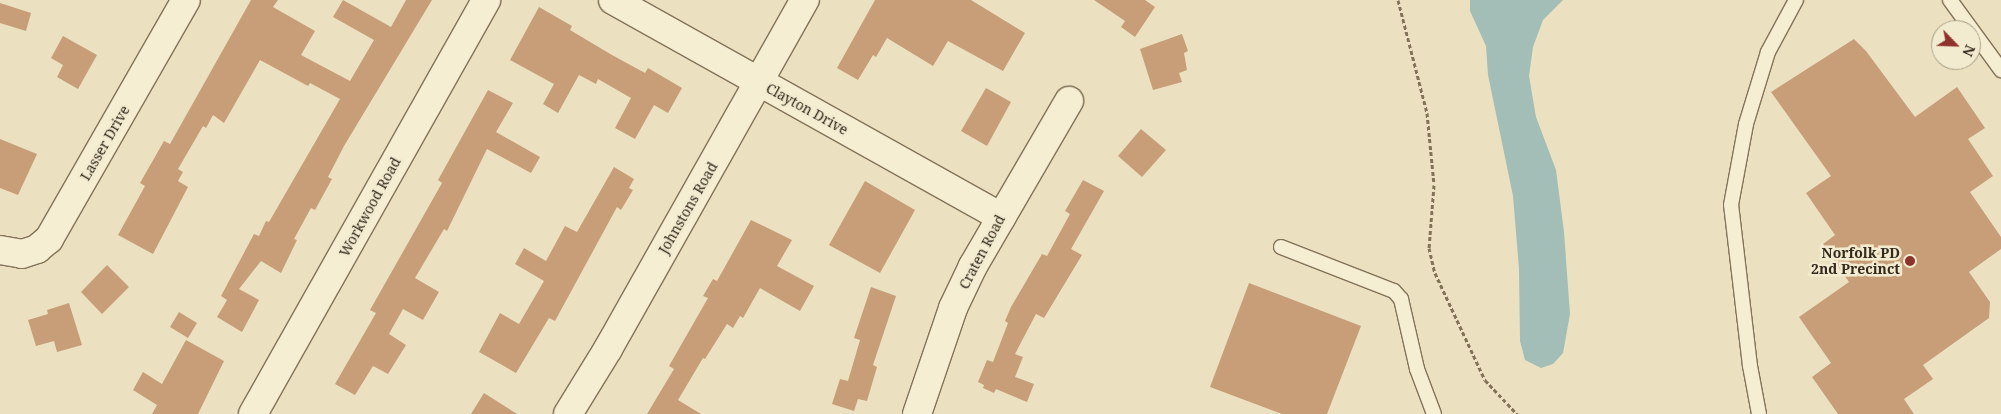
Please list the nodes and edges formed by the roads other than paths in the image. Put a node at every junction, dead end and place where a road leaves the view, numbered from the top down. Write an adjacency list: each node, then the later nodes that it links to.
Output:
1 (186, 0): 12 (street, Lasser Drive)
2 (486, 0): 13 (street, Workwood Road)
3 (613, 0): 8 (street, Clayton Drive)
4 (805, 0): 8 (street, Johnstons Road)
5 (1796, 0): 17 (lane)
6 (1950, 0): 7 (lane)
7 (2001, 70)
8 (759, 82): 10 (street, Clayton Drive); 14 (street, Johnstons Road)
9 (1069, 100): 10 (street, Craten Road)
10 (1000, 217): 15 (street, Craten Road)
11 (1281, 247): 16 (lane)
12 (0, 250)
13 (253, 414)
14 (568, 414)
15 (917, 414)
16 (1434, 414)
17 (1759, 414)

